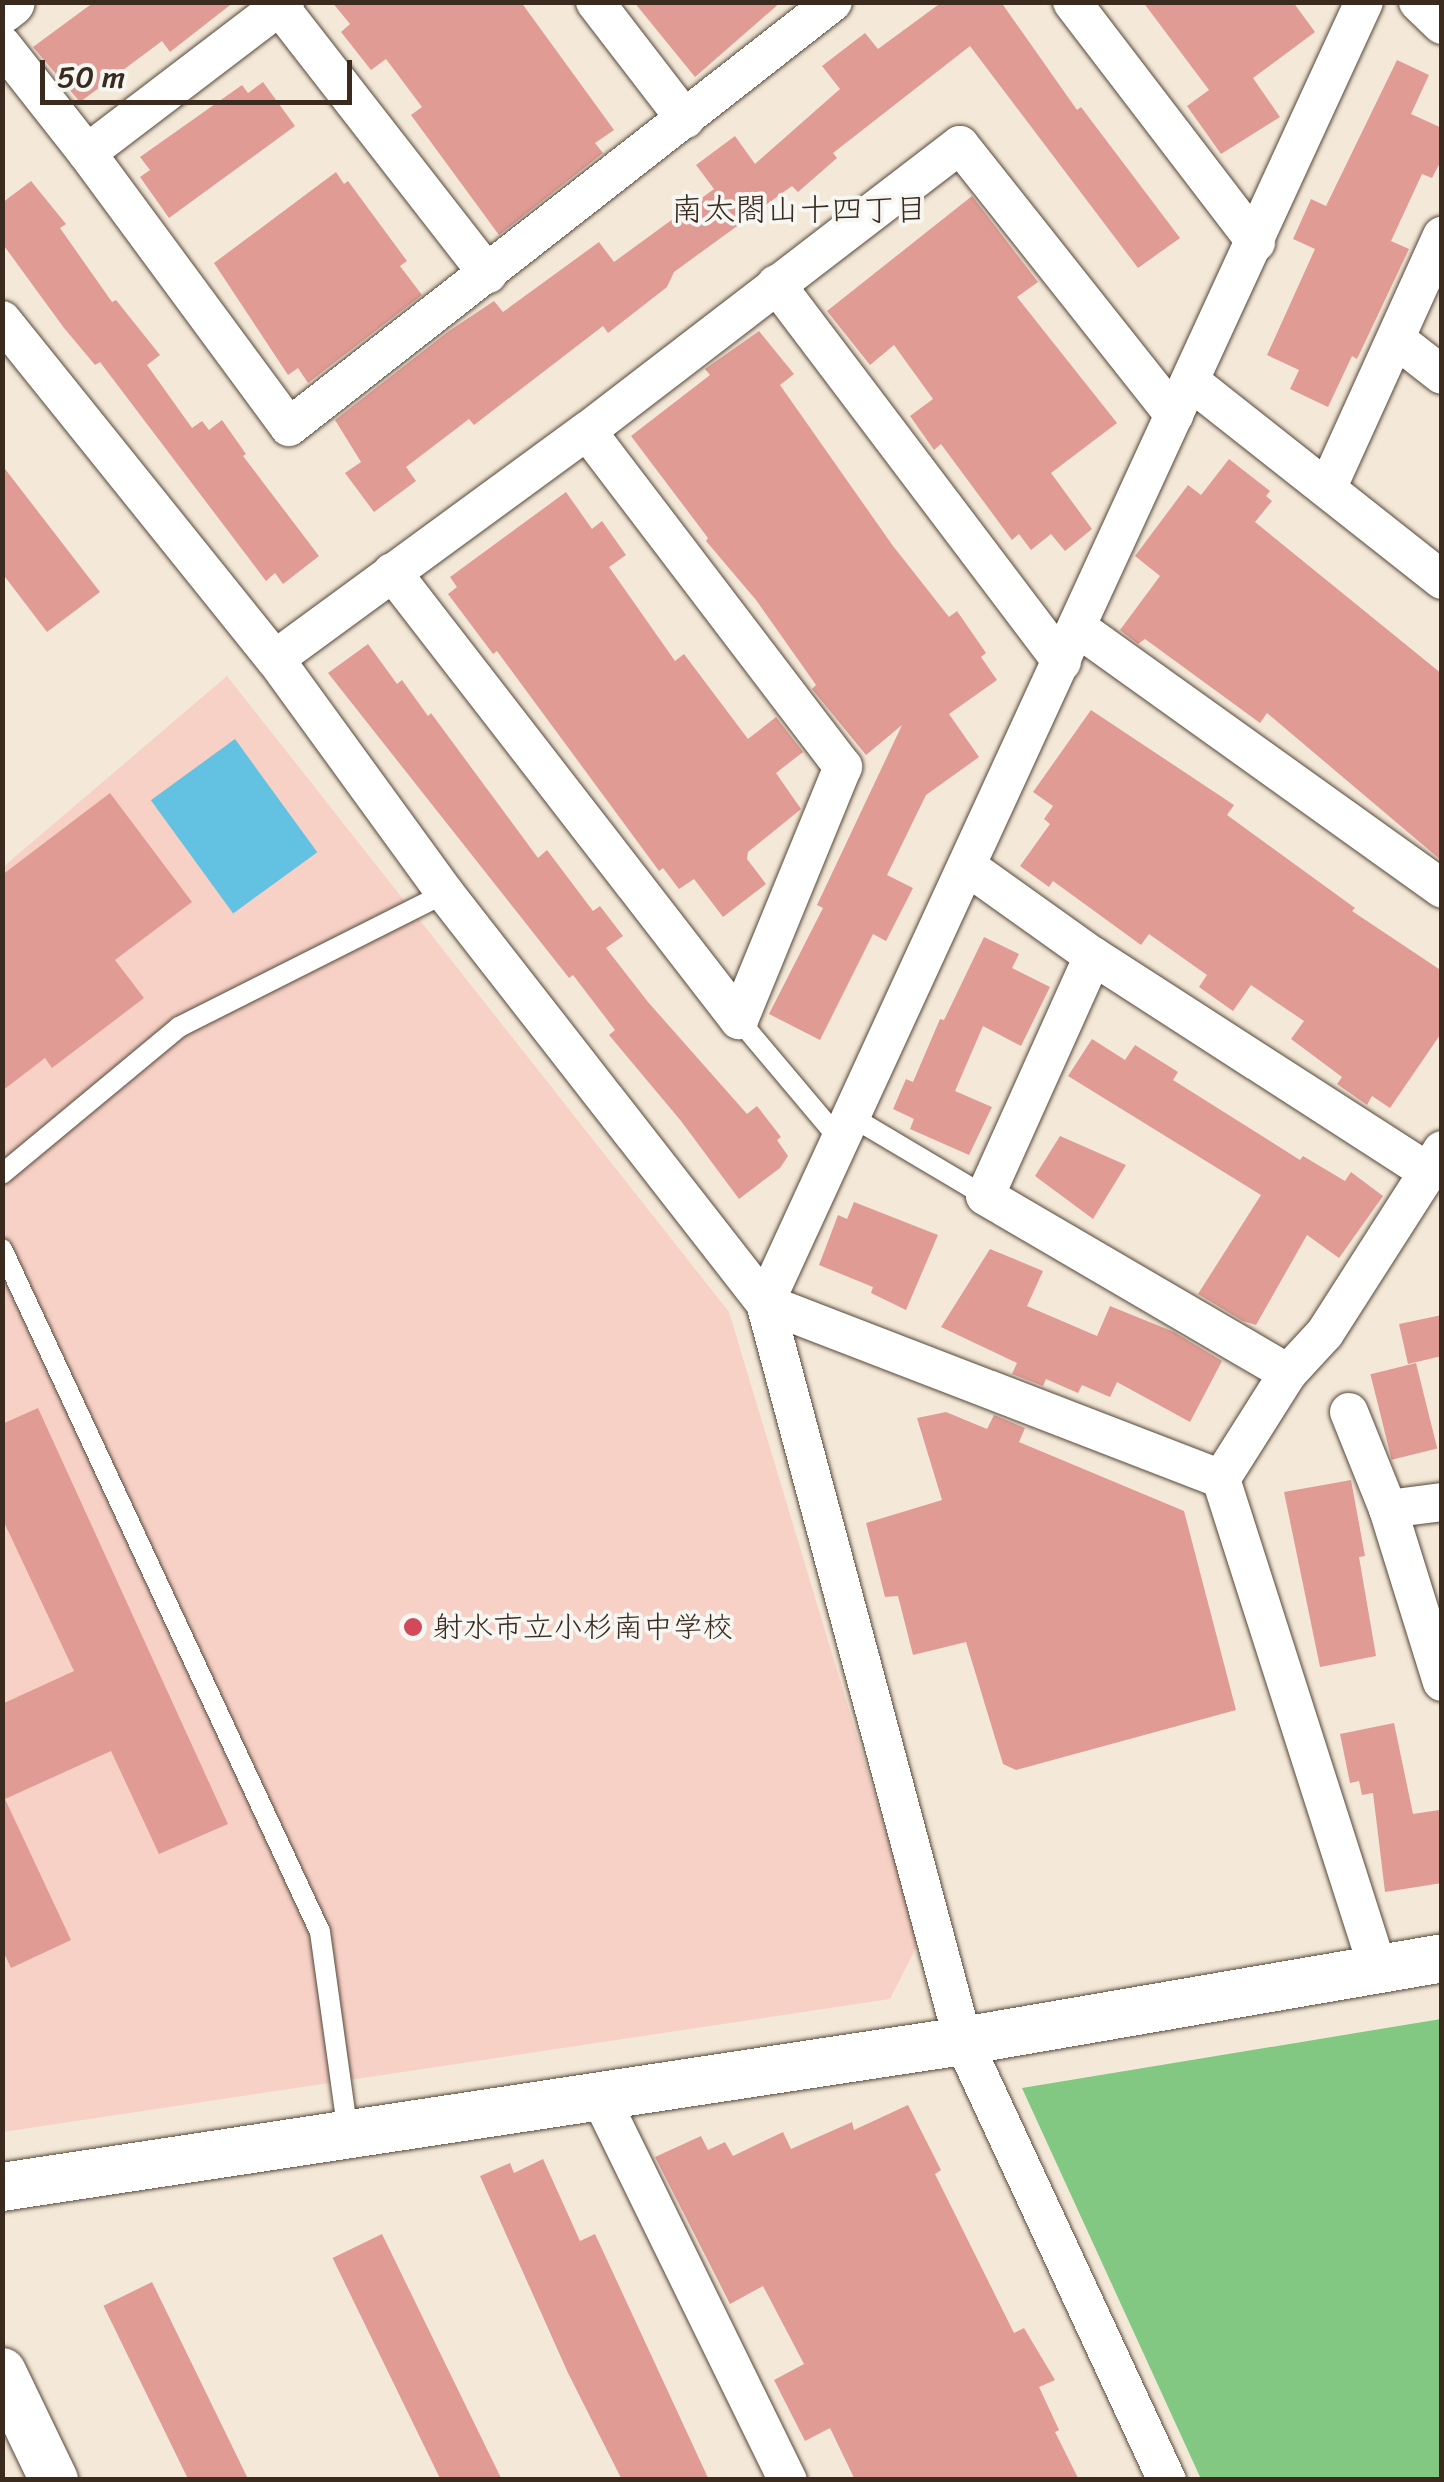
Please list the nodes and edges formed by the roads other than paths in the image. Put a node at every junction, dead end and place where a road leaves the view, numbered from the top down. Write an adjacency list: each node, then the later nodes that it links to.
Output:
1 (11, 2): 8 (street)
2 (595, 2): 11 (street)
3 (833, 2): 11 (street)
4 (1072, 2): 14 (street)
5 (1418, 2): 9 (street)
6 (1363, 3): 14 (street)
7 (280, 4): 12 (street); 15 (street)
8 (2, 9)
9 (1442, 25)
10 (2, 45): 12 (street)
11 (685, 120): 15 (street)
12 (87, 153): 15 (street)
13 (1442, 236): 18 (street)
14 (1256, 243): 20 (street)
15 (488, 274)
16 (776, 284): 20 (street); 21 (street); 27 (street)
17 (2, 320): 26 (street)
18 (1396, 338): 19 (street); 22 (street)
19 (1442, 376)
20 (1182, 398): 22 (street); 25 (street)
21 (587, 431): 23 (street); 32 (street)
22 (1327, 489): 24 (street)
23 (392, 572): 26 (street); 32 (street)
24 (1442, 580)
25 (1078, 628): 27 (street); 29 (street)
26 (275, 659): 30 (street)
27 (1062, 662): 28 (street)
28 (968, 867): 31 (street); 33 (street)
29 (1442, 889)
30 (445, 893): 35 (lane); 38 (street)
31 (1093, 956): 34 (street); 36 (street)
32 (740, 1020): 33 (lane)
33 (846, 1129): 36 (lane); 38 (street)
34 (1434, 1160): 39 (street)
35 (2, 1174)
36 (985, 1196): 39 (street)
37 (2, 1248): 49 (lane)
38 (765, 1304): 41 (street); 47 (street)
39 (1288, 1373): 41 (street)
40 (1349, 1412): 43 (street)
41 (1221, 1479): 46 (street)
42 (1442, 1502): 43 (street)
43 (1388, 1509): 44 (street)
44 (1442, 1682)
45 (1442, 1958): 46 (street)
46 (1378, 1969): 47 (street)
47 (963, 2041): 48 (street); 54 (street)
48 (599, 2095): 49 (street); 53 (street)
49 (348, 2134): 50 (street)
50 (2, 2186)
51 (2, 2372): 52 (street)
52 (54, 2480)
53 (788, 2480)
54 (1167, 2480)

